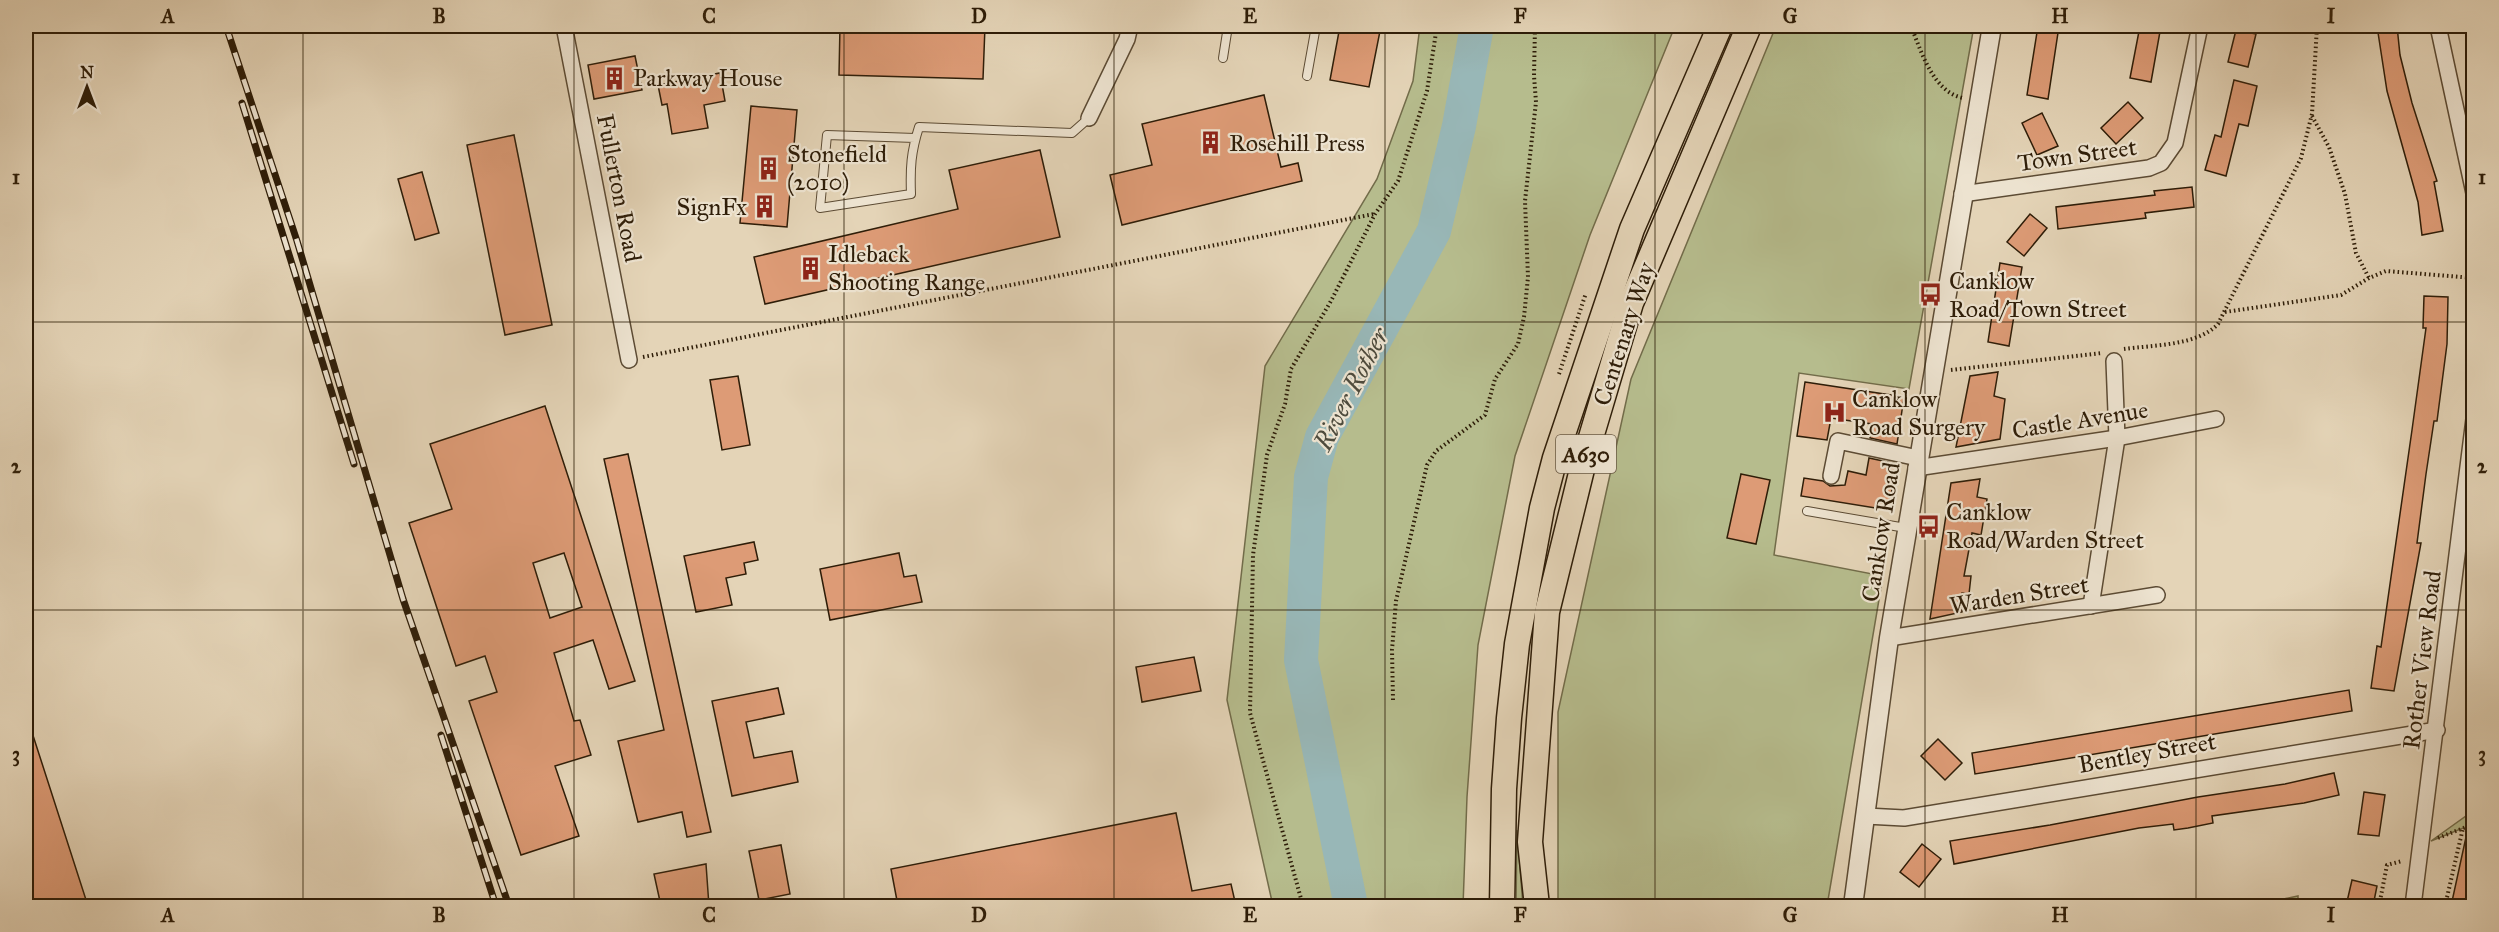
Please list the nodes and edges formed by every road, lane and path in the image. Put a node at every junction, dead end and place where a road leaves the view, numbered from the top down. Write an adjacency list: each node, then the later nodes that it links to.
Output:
1 (564, 26): 26 (street, Fullerton Road)
2 (1130, 26): 18 (street)
3 (1228, 26): 14 (lane)
4 (1316, 26): 15 (lane)
5 (1437, 26): 22 (path)
6 (1535, 26): 39 (path)
7 (1720, 26): 46 (main road, Centenary Way / A630)
8 (1749, 26): 47 (main road, Centenary Way / A630)
9 (1911, 26): 16 (path)
10 (1992, 26): 16 (street, Canklow Road)
11 (2200, 26): 21 (street, Town Street)
12 (2317, 26): 17 (path)
13 (2438, 26): 20 (street)
14 (1223, 58)
15 (1306, 76)
16 (1979, 101): 21 (street, Canklow Road)
17 (2312, 114): 23 (path); 25 (path)
18 (1089, 118): 19 (lane)
19 (915, 138): 19 (lane)
20 (2474, 193)
21 (1962, 194): 28 (street, Canklow Road)
22 (1375, 214): 26 (path); 45 (path)
23 (2369, 278): 24 (path); 25 (path)
24 (2474, 278)
25 (2225, 312): 28 (path)
26 (629, 360)
27 (2114, 361): 31 (street)
28 (1932, 372): 32 (street, Canklow Road)
29 (2216, 419): 31 (street, Castle Avenue)
30 (2474, 419): 40 (street, Rother View Road)
31 (2117, 438): 32 (street, Castle Avenue); 37 (street)
32 (1917, 463): 33 (street); 35 (street, Canklow Road)
33 (1831, 476)
34 (1807, 511): 35 (lane)
35 (1906, 528): 38 (street, Canklow Road)
36 (2157, 595): 37 (street, Warden Street)
37 (2091, 606): 38 (street, Warden Street)
38 (1889, 638): 41 (street, Canklow Road)
39 (1393, 700)
40 (2437, 730): 41 (street, Bentley Street); 44 (street, Rother View Road)
41 (1866, 816): 48 (street, Canklow Road)
42 (2474, 824): 43 (path)
43 (2463, 828): 44 (path); 51 (path)
44 (2420, 849): 49 (path); 50 (street, Rother View Road)
45 (1304, 906)
46 (1502, 906)
47 (1537, 906)
48 (1853, 906)
49 (2379, 906)
50 (2413, 906)
51 (2445, 906)

